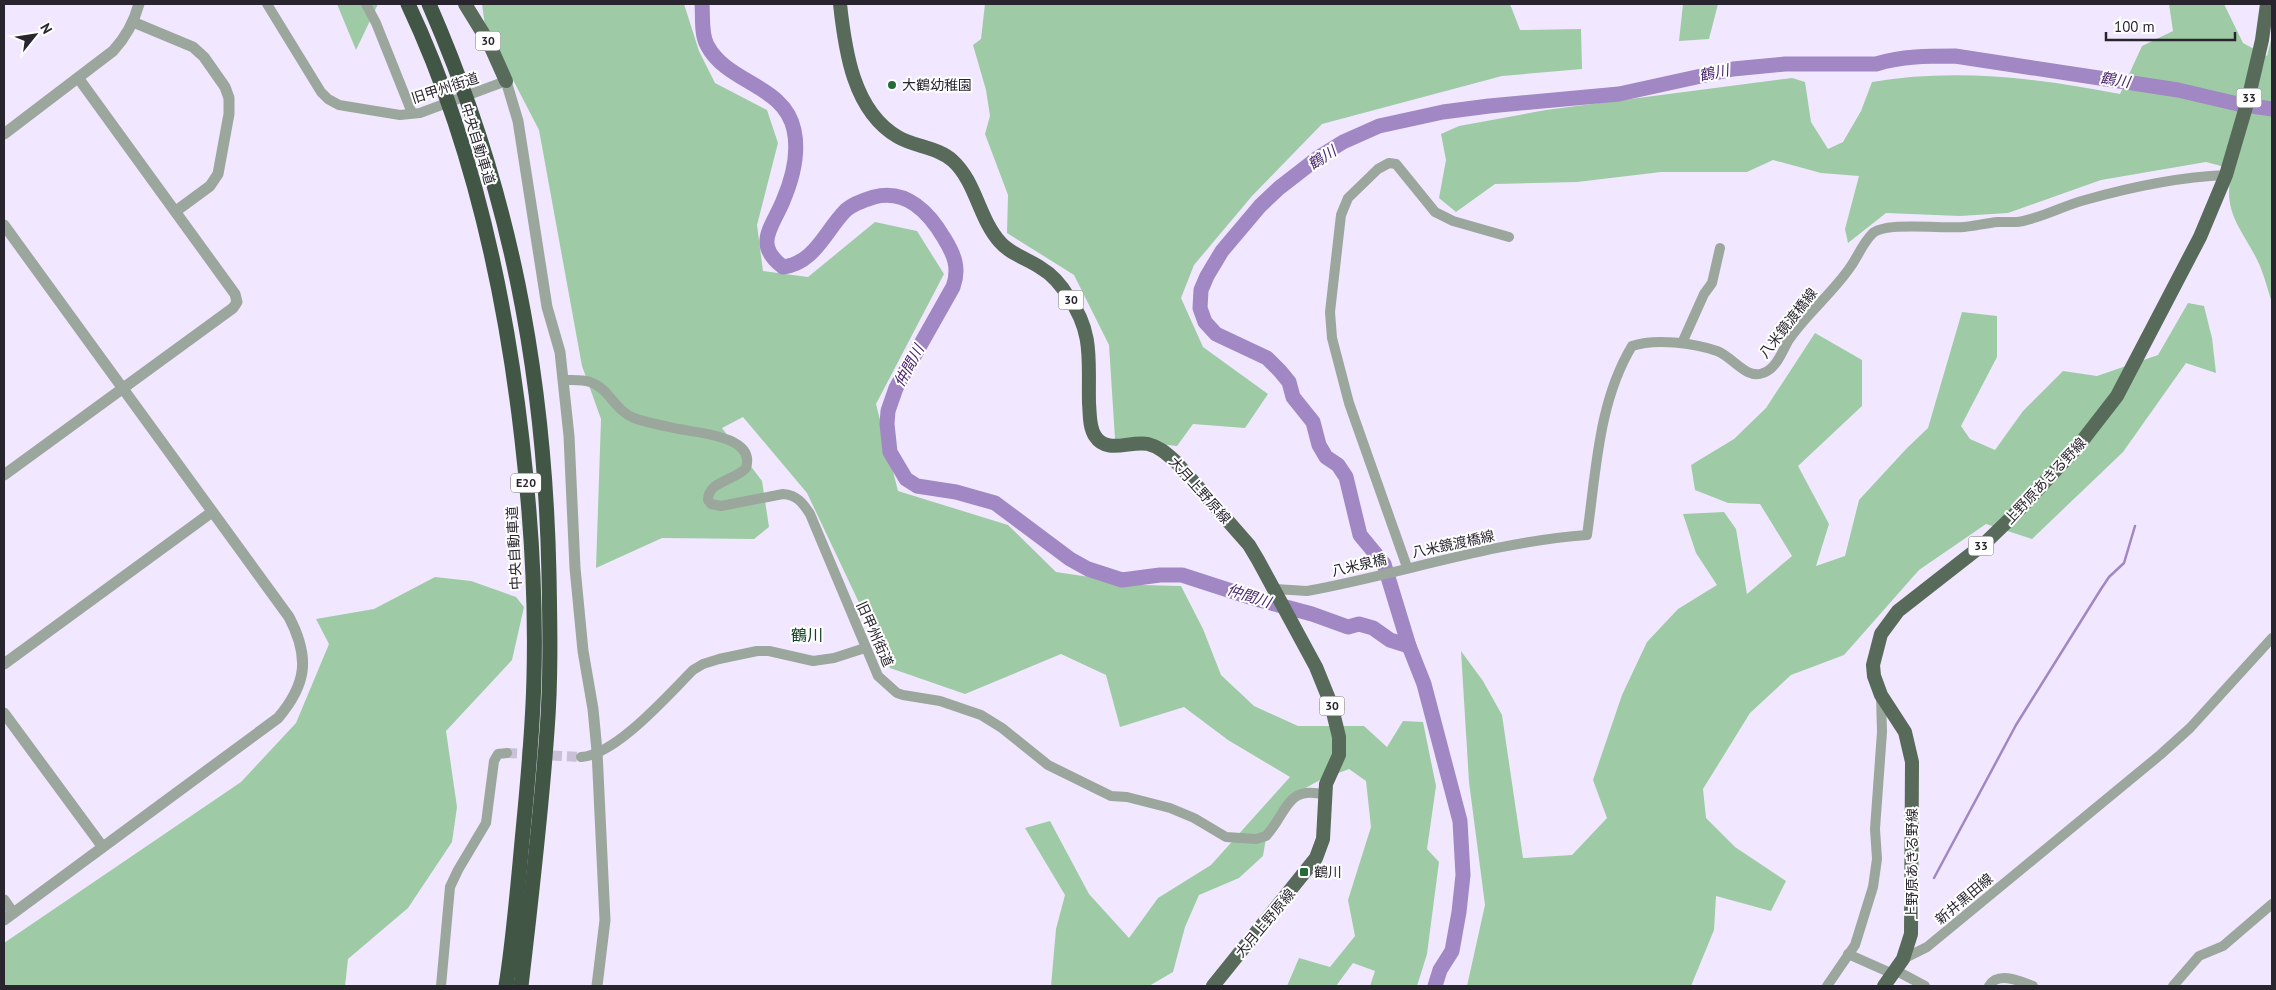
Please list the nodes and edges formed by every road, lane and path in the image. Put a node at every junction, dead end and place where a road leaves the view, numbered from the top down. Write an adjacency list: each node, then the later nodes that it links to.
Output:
1 (139, 4): 9 (street)
2 (267, 4): 12 (street, 旧甲州街道)
3 (366, 4): 12 (street)
4 (408, 4): 41 (highway, 中央自動車道 / E20)
5 (430, 4): 41 (highway, 中央自動車道 / E20)
6 (465, 4): 11 (main road, 30)
7 (840, 4): 25 (main road, 大月上野原線 / 30)
8 (2267, 4): 14 (main road, 上野原あきる野線 / 33)
9 (133, 22): 10 (street); 15 (street)
10 (79, 79): 13 (street); 15 (street)
11 (506, 81): 12 (street, 旧甲州街道); 20 (street)
12 (416, 113)
13 (4, 134)
14 (2226, 175): 19 (street, 八米鏡渡橋線); 29 (main road, 上野原あきる野線 / 33)
15 (176, 211): 21 (street)
16 (4, 225): 21 (street)
17 (1509, 237): 24 (street)
18 (1720, 248): 19 (street)
19 (1682, 343): 24 (street, 八米鏡渡橋線)
20 (563, 380): 27 (street, 旧甲州街道); 31 (street)
21 (122, 389): 22 (street); 23 (street)
22 (4, 475)
23 (212, 512): 28 (street); 35 (street)
24 (1408, 568): 25 (street, 八米泉橋)
25 (1276, 592): 34 (main road, 大月上野原線 / 30)
26 (2272, 638): 40 (street, 新井黒田線)
27 (865, 648): 31 (street); 34 (street, 旧甲州街道)
28 (4, 664)
29 (1881, 695): 39 (street); 40 (main road, 上野原あきる野線 / 33)
30 (4, 713): 35 (street)
31 (597, 751): 33 (street); 43 (street)
32 (507, 753): 42 (street)
33 (581, 757)
34 (1325, 795): 44 (main road, 大月上野原線 / 30)
35 (102, 846): 38 (street)
36 (4, 900): 38 (street)
37 (2272, 904): 50 (street)
38 (8, 916)
39 (1848, 954): 40 (street); 45 (street)
40 (1897, 968): 46 (main road, 上野原あきる野線 / 33); 47 (street)
41 (514, 982)
42 (441, 986)
43 (598, 986)
44 (1213, 986)
45 (1827, 986)
46 (1884, 986)
47 (1925, 986)
48 (1989, 986): 49 (street)
49 (2031, 986)
50 (2173, 986)

